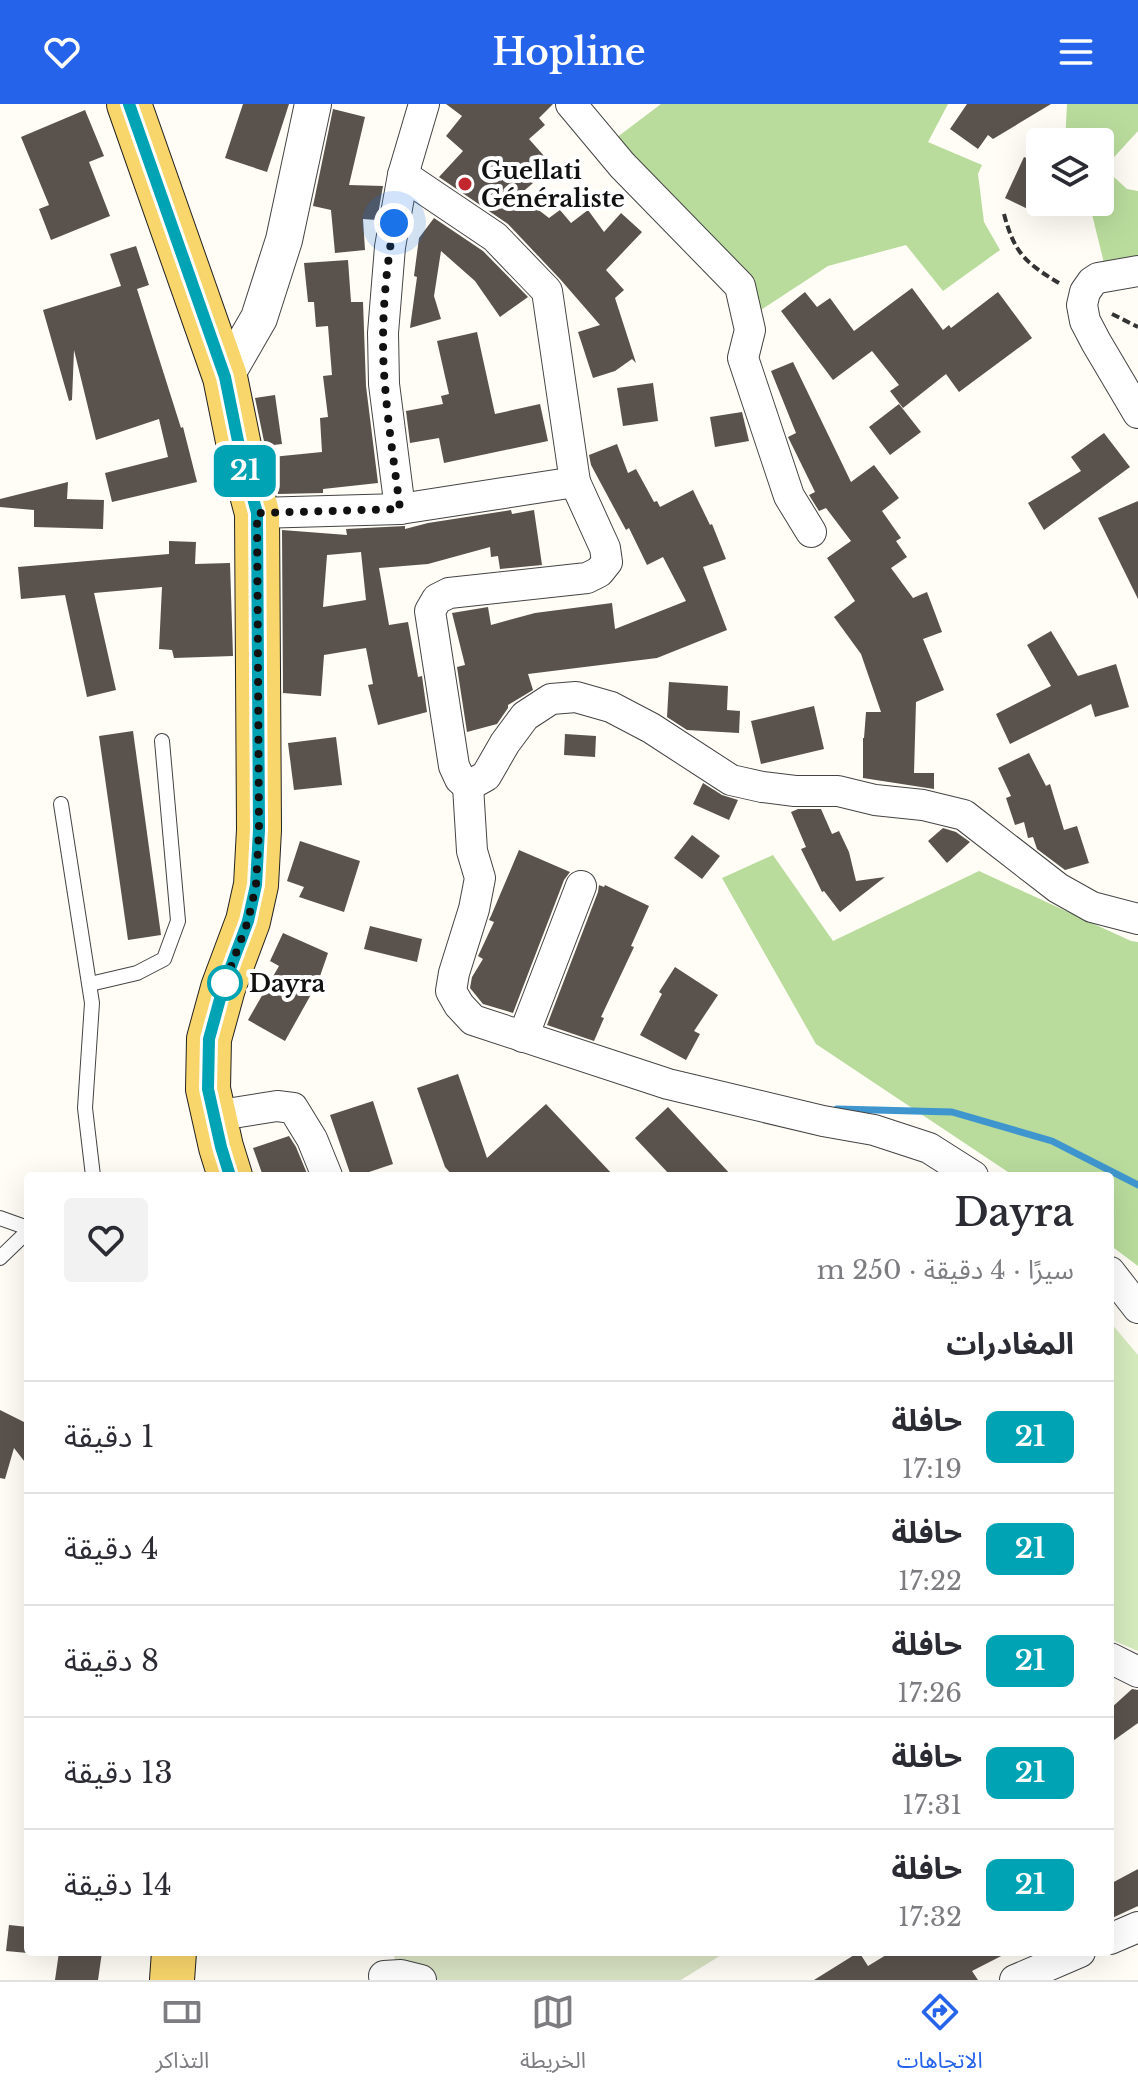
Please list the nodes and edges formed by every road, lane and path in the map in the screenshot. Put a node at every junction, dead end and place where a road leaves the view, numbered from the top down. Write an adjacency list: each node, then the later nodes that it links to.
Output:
1 (129, 104): 9 (main road)
2 (313, 104): 9 (street)
3 (424, 104): 5 (street)
4 (571, 104): 14 (street)
5 (403, 175): 11 (street); 12 (street)
6 (1004, 214): 8 (path)
7 (1138, 271): 8 (street)
8 (1083, 298): 10 (street)
9 (225, 377): 13 (main road)
10 (1138, 413)
11 (575, 482): 12 (street); 16 (street)
12 (400, 509): 13 (street)
13 (257, 513): 22 (main road)
14 (811, 532)
15 (162, 741): 20 (lane)
16 (468, 786): 19 (street); 21 (street)
17 (61, 804): 20 (lane)
18 (581, 886): 21 (street)
19 (1138, 919)
20 (90, 984): 23 (lane)
21 (523, 1037): 26 (street)
22 (214, 1116): 24 (main road); 25 (street)
23 (93, 1172)
24 (229, 1172)
25 (325, 1172)
26 (967, 1172)
27 (0, 1218): 28 (lane)
28 (24, 1227)
29 (24, 1233): 30 (lane)
30 (0, 1258)
31 (1114, 1277): 32 (street)
32 (1138, 1308)
33 (1114, 1660): 34 (street)
34 (1138, 1672)
35 (1138, 1927): 36 (street)
36 (1114, 1937)
37 (174, 1956): 40 (main road)
38 (1071, 1956): 42 (street)
39 (382, 1969): 41 (street)
40 (172, 1980)
41 (421, 1980)
42 (1015, 1980)

